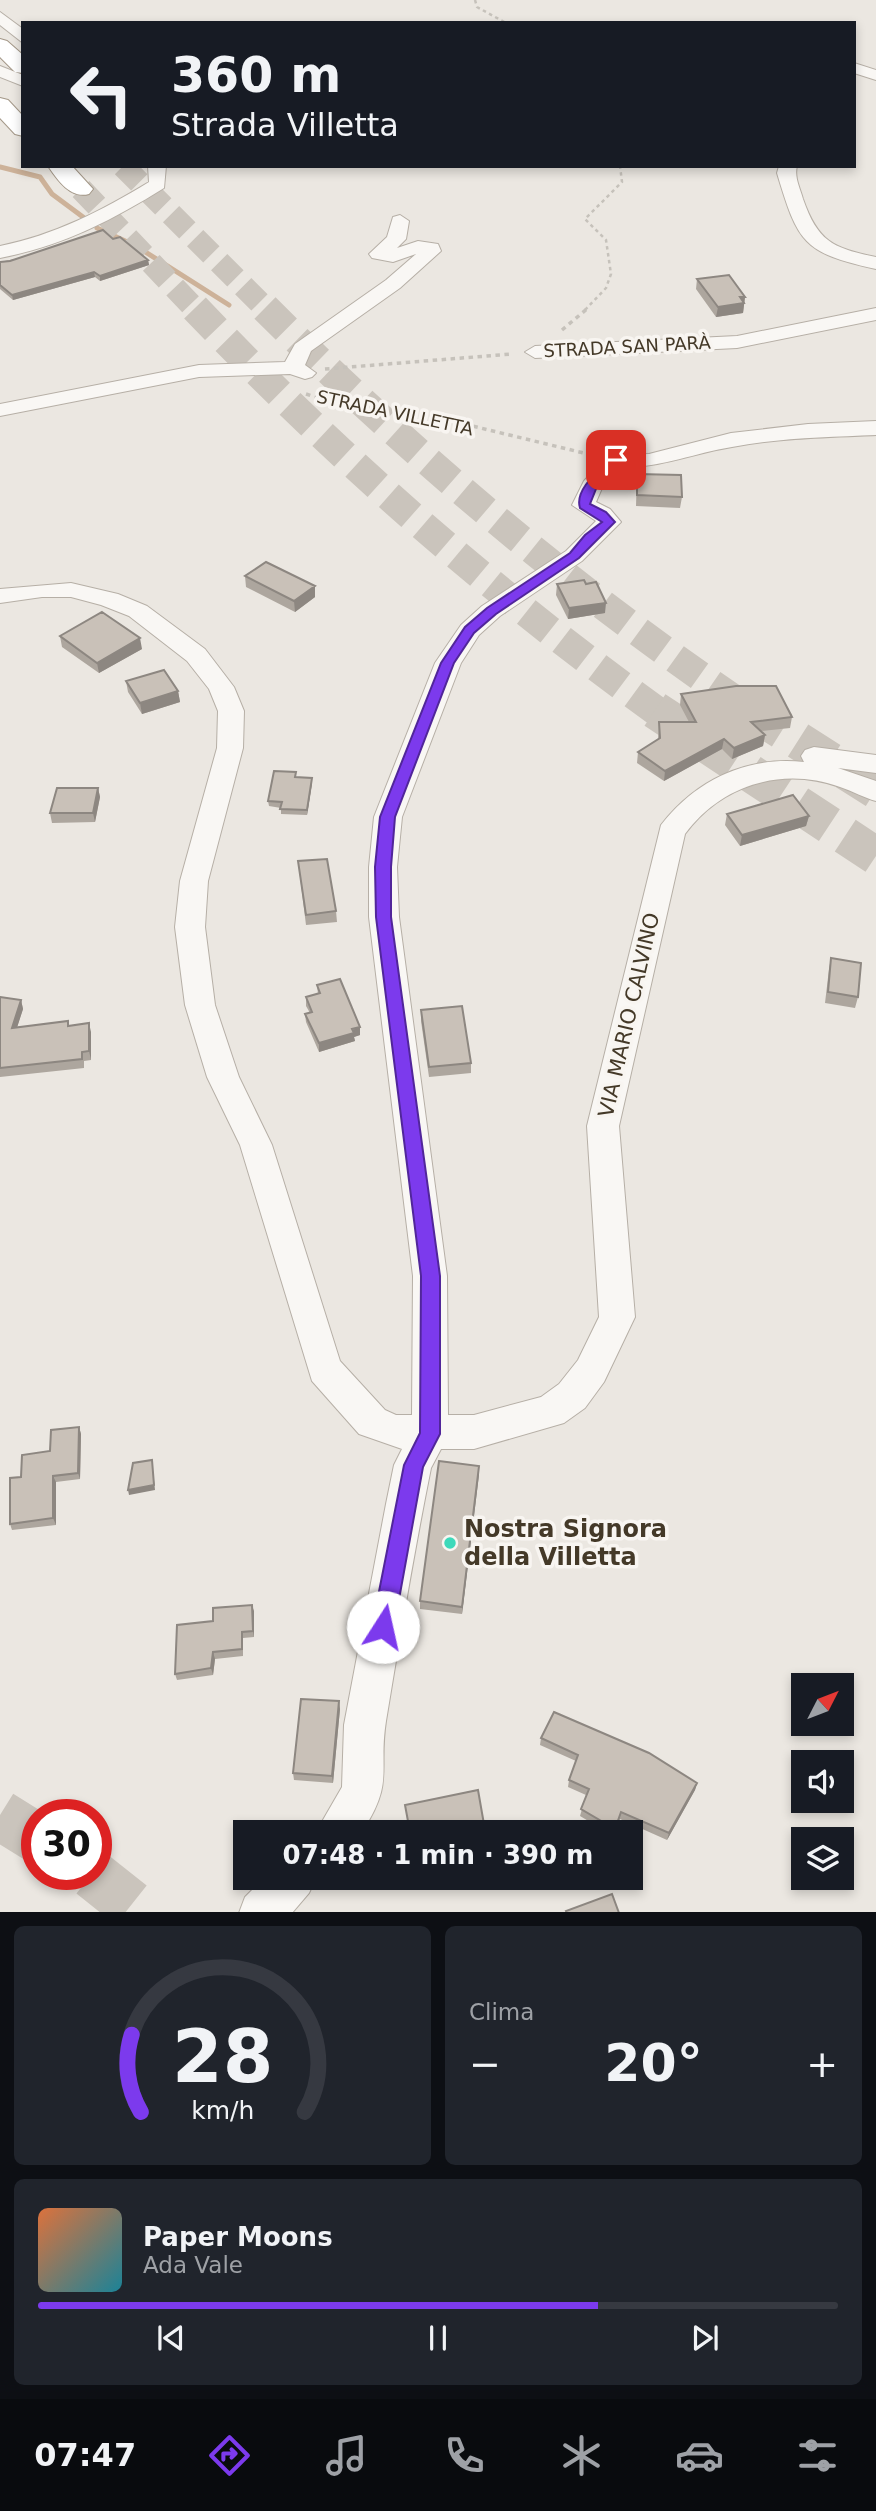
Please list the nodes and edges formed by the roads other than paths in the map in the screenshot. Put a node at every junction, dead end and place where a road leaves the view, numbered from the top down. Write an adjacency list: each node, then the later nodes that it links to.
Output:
1 (0, 17): 2 (street)
2 (21, 36)
3 (0, 45): 4 (highway)
4 (21, 65)
5 (856, 69): 7 (street)
6 (0, 71): 8 (street)
7 (876, 75)
8 (21, 80)
9 (0, 105): 10 (highway)
10 (21, 126)
11 (61, 168): 14 (highway)
12 (787, 168): 17 (street)
13 (158, 173): 16 (street)
14 (81, 189)
15 (400, 221): 20 (street)
16 (0, 252)
17 (876, 263)
18 (876, 314): 19 (street, STRADA SAN PARÀ)
19 (535, 352)
20 (0, 410)
21 (876, 428): 26 (street)
22 (0, 596): 26 (street, VIA MARIO CALVINO)
23 (876, 764): 24 (street)
24 (756, 773): 25 (street, VIA MARIO CALVINO); 26 (street, VIA MARIO CALVINO)
25 (876, 792)
26 (430, 1434): 27 (street)
27 (345, 1820)
28 (283, 1890): 29 (street)
29 (262, 1912)

